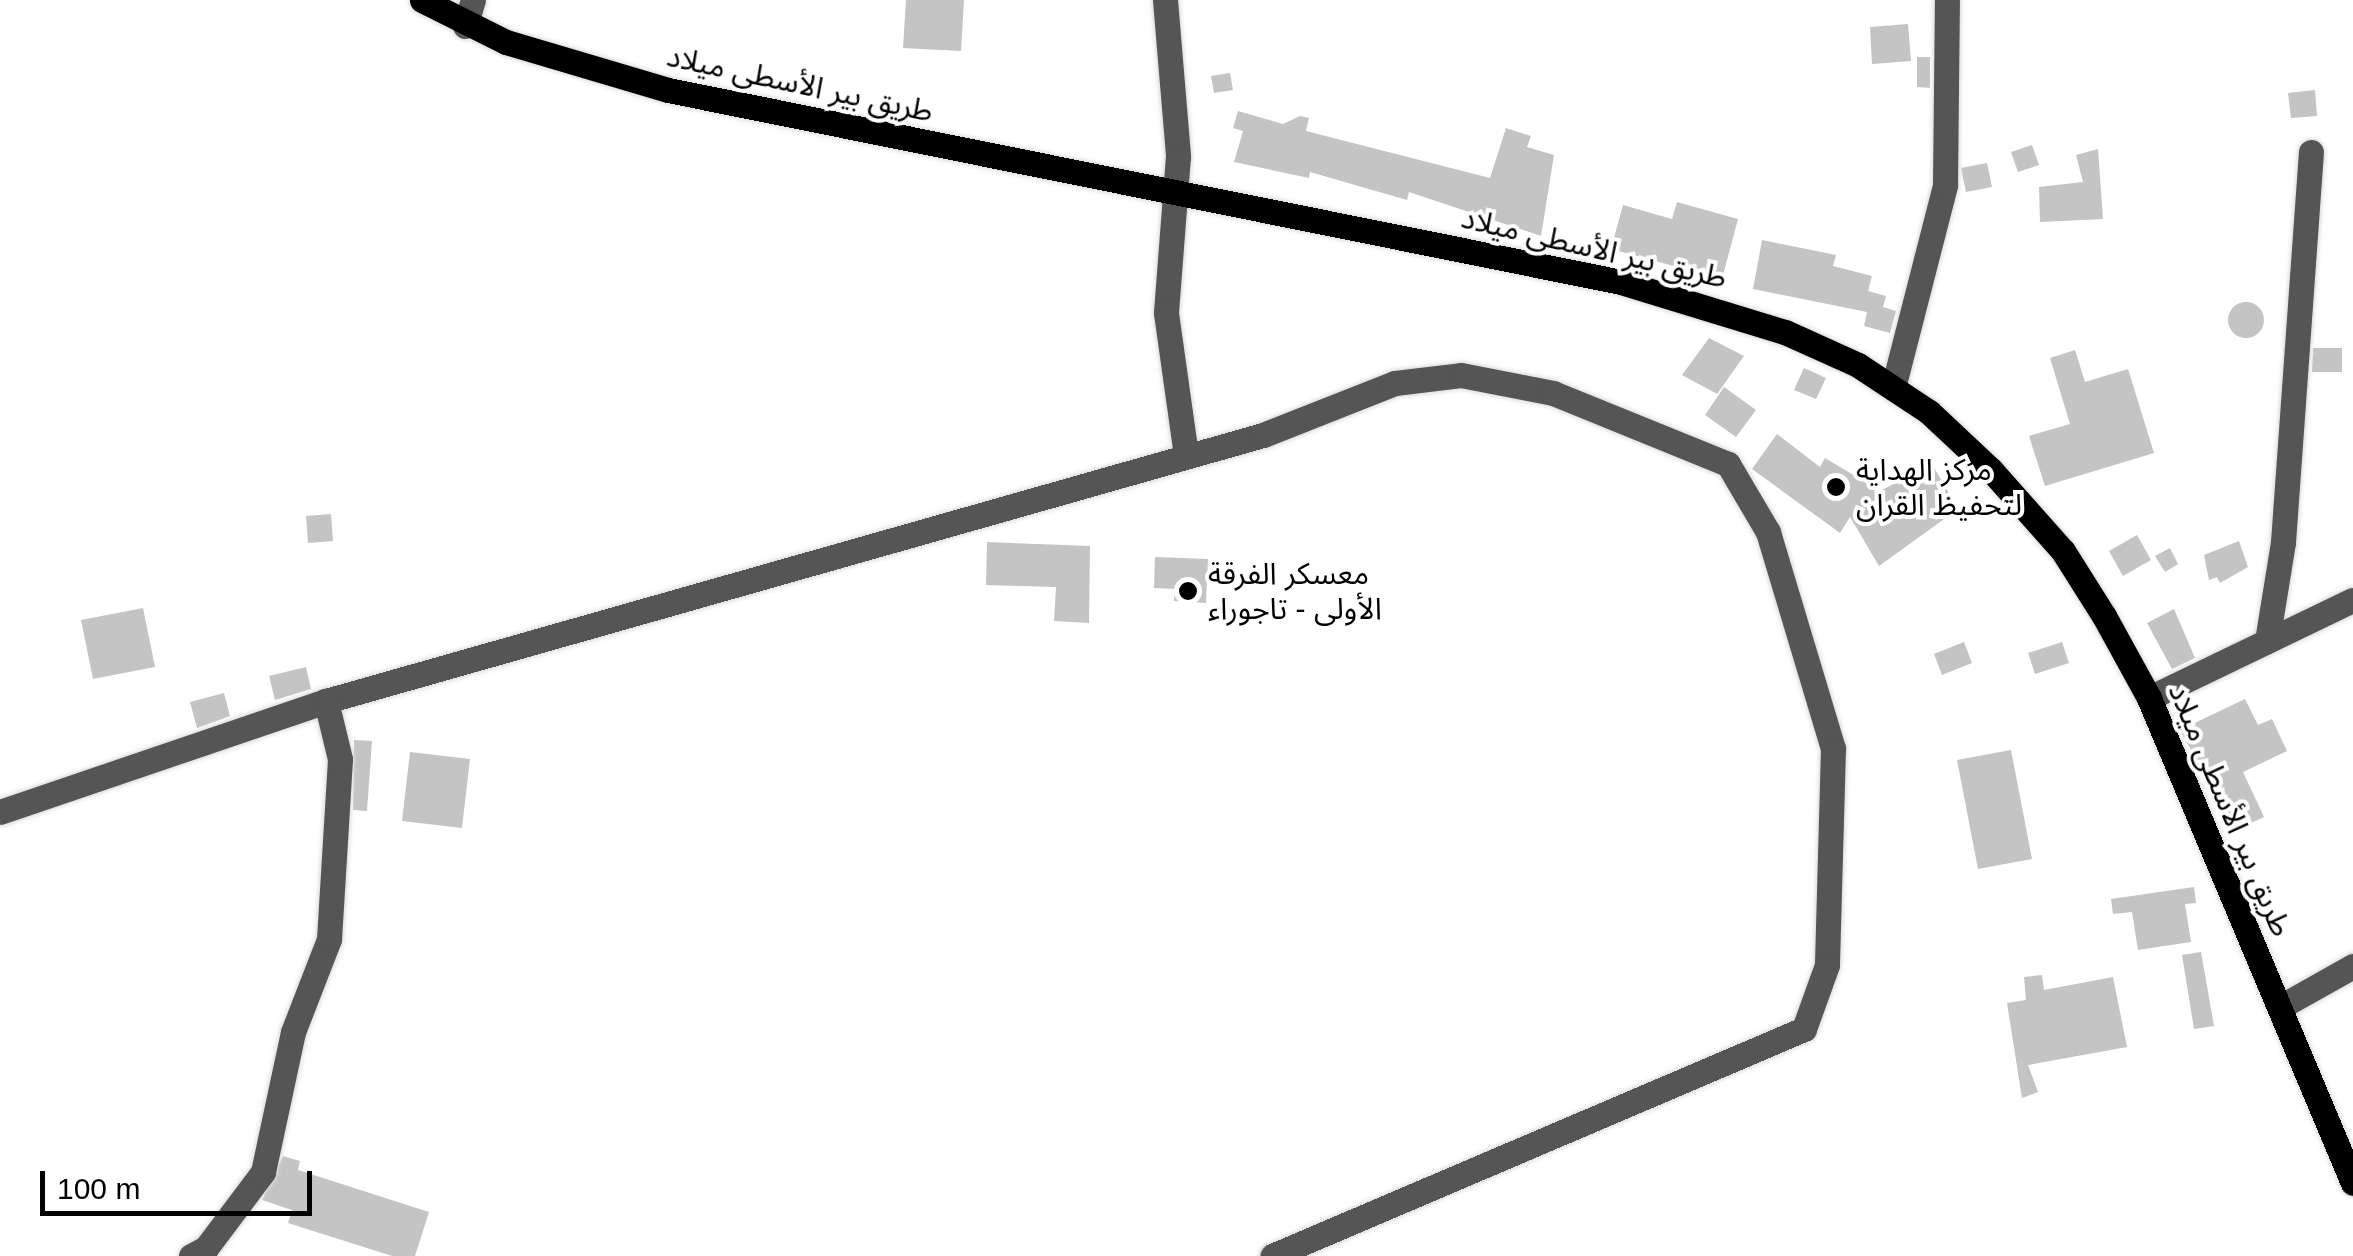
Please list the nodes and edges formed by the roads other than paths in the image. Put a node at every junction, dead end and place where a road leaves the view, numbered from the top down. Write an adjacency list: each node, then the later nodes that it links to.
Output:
1 (422, 0): 5 (main road, طريق بير الأسطى ميلاد)
2 (473, 0): 5 (street)
3 (1165, 0): 7 (street)
4 (1947, 0): 8 (street)
5 (465, 26): 7 (main road, طريق بير الأسطى ميلاد)
6 (2311, 152): 11 (street)
7 (1170, 196): 8 (main road, طريق بير الأسطى ميلاد); 9 (street)
8 (1893, 388): 12 (main road, طريق بير الأسطى ميلاد)
9 (1186, 456): 13 (street); 19 (street)
10 (2353, 600): 11 (street)
11 (2267, 641): 12 (street)
12 (2149, 698): 16 (main road, طريق بير الأسطى ميلاد)
13 (326, 702): 14 (street); 18 (street)
14 (0, 812)
15 (2353, 966): 16 (street)
16 (2280, 1006): 17 (main road, طريق بير الأسطى ميلاد)
17 (2353, 1183)
18 (191, 1256)
19 (1272, 1256)

